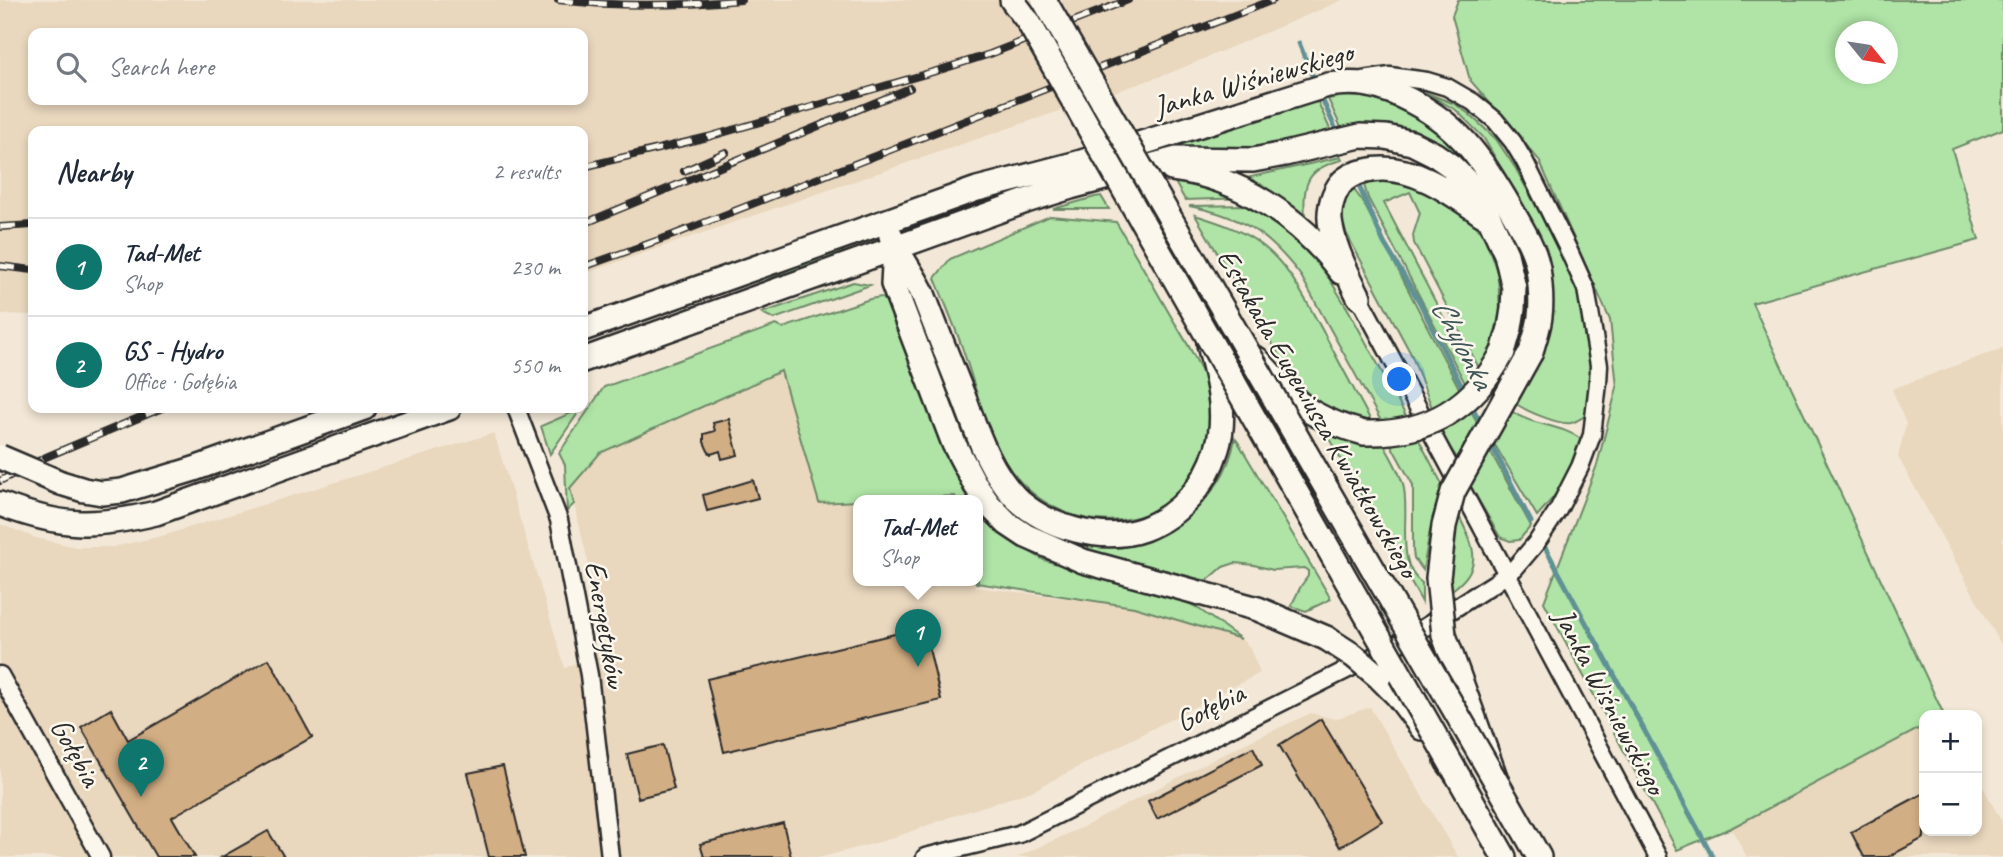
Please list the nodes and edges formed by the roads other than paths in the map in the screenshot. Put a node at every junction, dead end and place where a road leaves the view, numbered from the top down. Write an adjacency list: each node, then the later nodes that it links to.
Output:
1 (1014, 0): 10 (highway, Estakada Eugeniusza Kwiatkowskiego, bridge)
2 (1044, 0): 11 (highway, Estakada Eugeniusza Kwiatkowskiego, bridge)
3 (1339, 83): 6 (highway, Janka Wiśniewskiego); 20 (street, Janka Wiśniewskiego); 23 (highway, bridge)
4 (1141, 168): 5 (highway); 7 (highway); 8 (highway)
5 (1490, 219): 8 (highway); 11 (highway, bridge)
6 (885, 220): 7 (highway); 9 (highway, Janka Wiśniewskiego)
7 (895, 248): 10 (highway, bridge); 12 (highway); 17 (highway, bridge)
8 (1359, 297): 20 (street, Janka Wiśniewskiego)
9 (588, 327)
10 (1204, 328): 22 (highway, Estakada Eugeniusza Kwiatkowskiego, bridge)
11 (1241, 342): 23 (highway, Estakada Eugeniusza Kwiatkowskiego, bridge)
12 (588, 358)
13 (350, 413): 16 (highway, bridge)
14 (435, 413): 19 (highway)
15 (518, 413): 25 (street, Energetyków)
16 (0, 457)
17 (982, 495)
18 (983, 497): 22 (highway, bridge)
19 (8, 508)
20 (1506, 574): 26 (street, Gołębia); 29 (street, Janka Wiśniewskiego)
21 (0, 675): 24 (street, Gołębia)
22 (1458, 776): 27 (highway, Estakada Eugeniusza Kwiatkowskiego)
23 (1498, 785): 28 (highway, Estakada Eugeniusza Kwiatkowskiego)
24 (101, 857)
25 (610, 857)
26 (925, 857)
27 (1504, 857)
28 (1539, 857)
29 (1658, 857)

